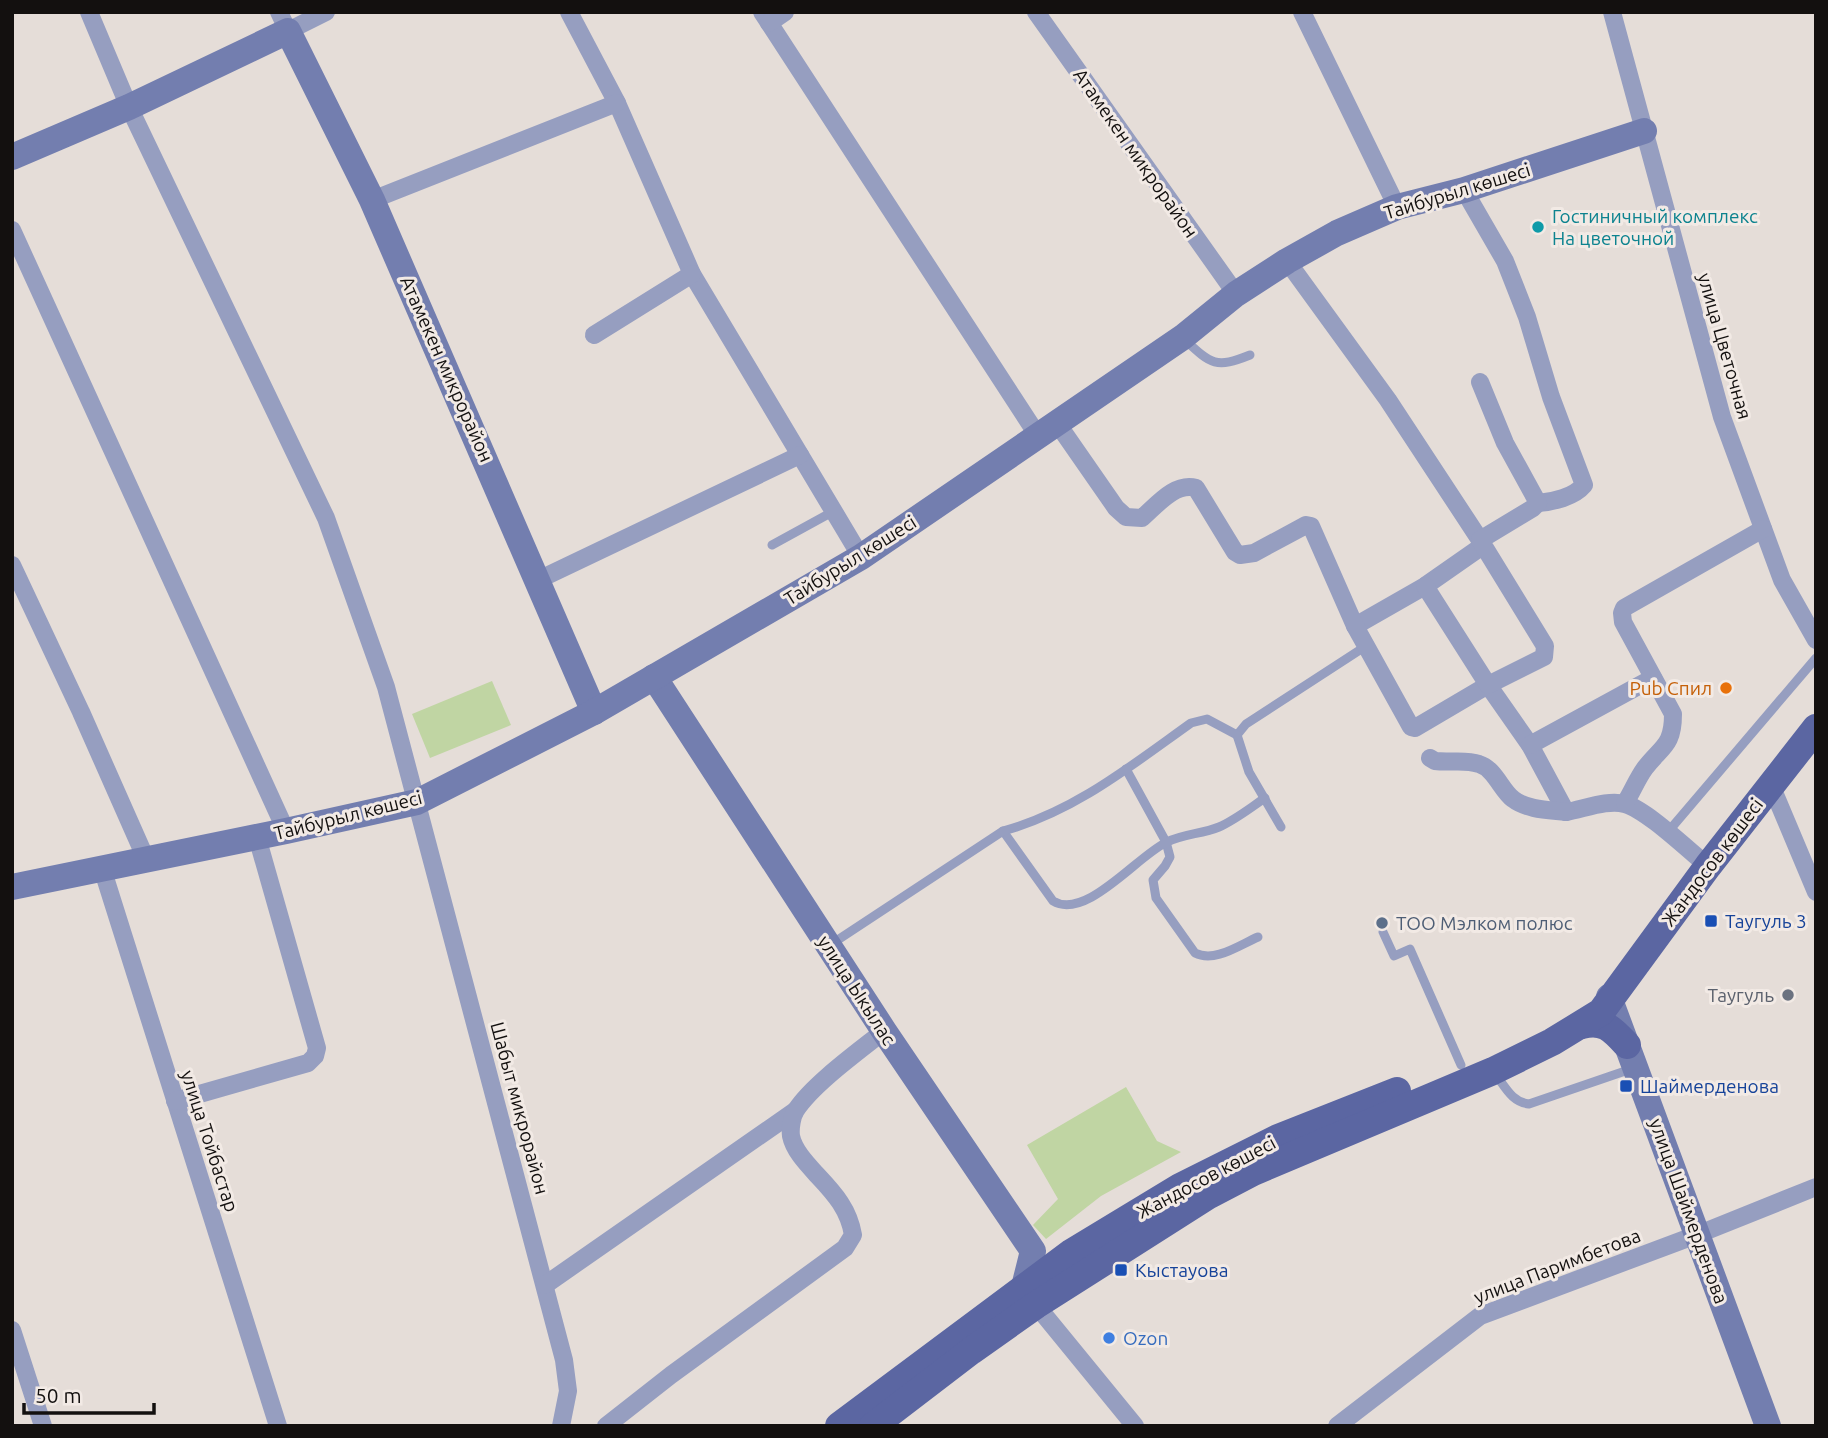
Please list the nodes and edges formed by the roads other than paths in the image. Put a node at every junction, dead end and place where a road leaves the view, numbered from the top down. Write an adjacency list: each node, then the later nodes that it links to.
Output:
1 (89, 12): 11 (street, Шабыт микрорайон)
2 (327, 12): 9 (street)
3 (569, 12): 10 (street)
4 (785, 12): 8 (street)
5 (1036, 12): 20 (street, Атамекен микрорайон)
6 (1302, 12): 16 (street)
7 (1612, 12): 12 (street, улица Цветочная)
8 (765, 18): 25 (street)
9 (284, 22): 11 (street); 15 (street, Атамекен микрорайон)
10 (617, 103): 15 (street); 19 (street)
11 (129, 107): 13 (street); 51 (street, Шабыт микрорайон)
12 (1644, 131): 14 (street, Тайбурыл көшесі); 29 (street, улица Цветочная)
13 (12, 157)
14 (1464, 190): 16 (street, Тайбурыл көшесі); 27 (street)
15 (372, 200): 34 (street, Атамекен микрорайон)
16 (1397, 207): 18 (street, Тайбурыл көшесі)
17 (12, 230): 55 (street)
18 (1287, 261): 20 (street, Тайбурыл көшесі); 30 (street)
19 (692, 274): 21 (street); 26 (street)
20 (1236, 294): 22 (street, Тайбурыл көшесі)
21 (594, 335)
22 (1183, 337): 23 (lane); 25 (street, Тайбурыл көшесі)
23 (1251, 355)
24 (1480, 382): 27 (street)
25 (1048, 430): 32 (street, Тайбурыл көшесі); 36 (street)
26 (800, 455): 28 (street); 34 (street)
27 (1538, 503): 30 (street)
28 (834, 511): 31 (lane); 32 (street)
29 (1763, 529): 37 (street, улица Цветочная); 41 (street)
30 (1480, 540): 35 (street); 42 (street)
31 (772, 545)
32 (861, 557): 40 (street, Тайбурыл көшесі)
33 (12, 565): 60 (street)
34 (538, 580): 43 (street, Атамекен микрорайон)
35 (1424, 586): 36 (street); 42 (street)
36 (1355, 626): 38 (street)
37 (1813, 630)
38 (1366, 646): 42 (street); 44 (lane)
39 (1816, 659): 57 (lane)
40 (654, 677): 43 (street, Тайбурыл көшесі); 67 (street, улица Ыкылас)
41 (1653, 678): 45 (street); 52 (street)
42 (1488, 685): 45 (street)
43 (594, 712): 51 (street, Тайбурыл көшесі)
44 (1237, 735): 48 (lane); 50 (lane)
45 (1530, 745): 53 (street)
46 (1811, 745): 49 (main road, Жандосов көшесі)
47 (1430, 758): 53 (street)
48 (1126, 769): 56 (lane); 59 (lane)
49 (1771, 785): 61 (main road, Жандосов көшесі); 64 (street)
50 (1265, 798): 54 (lane); 59 (lane)
51 (417, 802): 55 (street, Тайбурыл көшесі); 78 (street, Шабыт микрорайон)
52 (1625, 803): 53 (street); 57 (street)
53 (1566, 812)
54 (1281, 827)
55 (286, 831): 58 (street, Тайбурыл көшесі)
56 (1003, 831): 59 (lane); 67 (lane)
57 (1667, 832): 61 (street)
58 (257, 837): 60 (street, Тайбурыл көшесі); 74 (street)
59 (1166, 842): 66 (lane)
60 (146, 859): 62 (street, Тайбурыл көшесі)
61 (1708, 866): 68 (main road, Жандосов көшесі)
62 (102, 868): 63 (street, Тайбурыл көшесі); 74 (street, улица Тойбастар)
63 (12, 887)
64 (1816, 892)
65 (1383, 932): 72 (lane)
66 (1258, 937)
67 (828, 946): 70 (street, улица Ыкылас)
68 (1609, 997): 69 (main road, Жандосов көшесі); 71 (street, улица Шаймерденова); 72 (main road, Жандосов көшесі)
69 (1582, 1026): 71 (main road); 73 (main road, Жандосов көшесі)
70 (884, 1031): 75 (street); 79 (street, улица Ыкылас)
71 (1632, 1056): 73 (lane); 77 (street, улица Шаймерденова)
72 (1461, 1065): 79 (main road, Жандосов көшесі)
73 (1493, 1071): 79 (main road, Жандосов көшесі)
74 (175, 1101): 82 (street, улица Тойбастар)
75 (795, 1111): 78 (street); 84 (street)
76 (1816, 1186): 77 (street, улица Паримбетова)
77 (1699, 1234): 88 (street, улица Паримбетова); 89 (street, улица Шаймерденова)
78 (545, 1285): 83 (street, Шабыт микрорайон)
79 (1030, 1296): 85 (main road, Жандосов көшесі); 86 (main road, Жандосов көшесі); 87 (street)
80 (12, 1330): 81 (street)
81 (43, 1426)
82 (278, 1426)
83 (561, 1426)
84 (606, 1426)
85 (839, 1426)
86 (873, 1426)
87 (1135, 1426)
88 (1337, 1426)
89 (1768, 1426)

